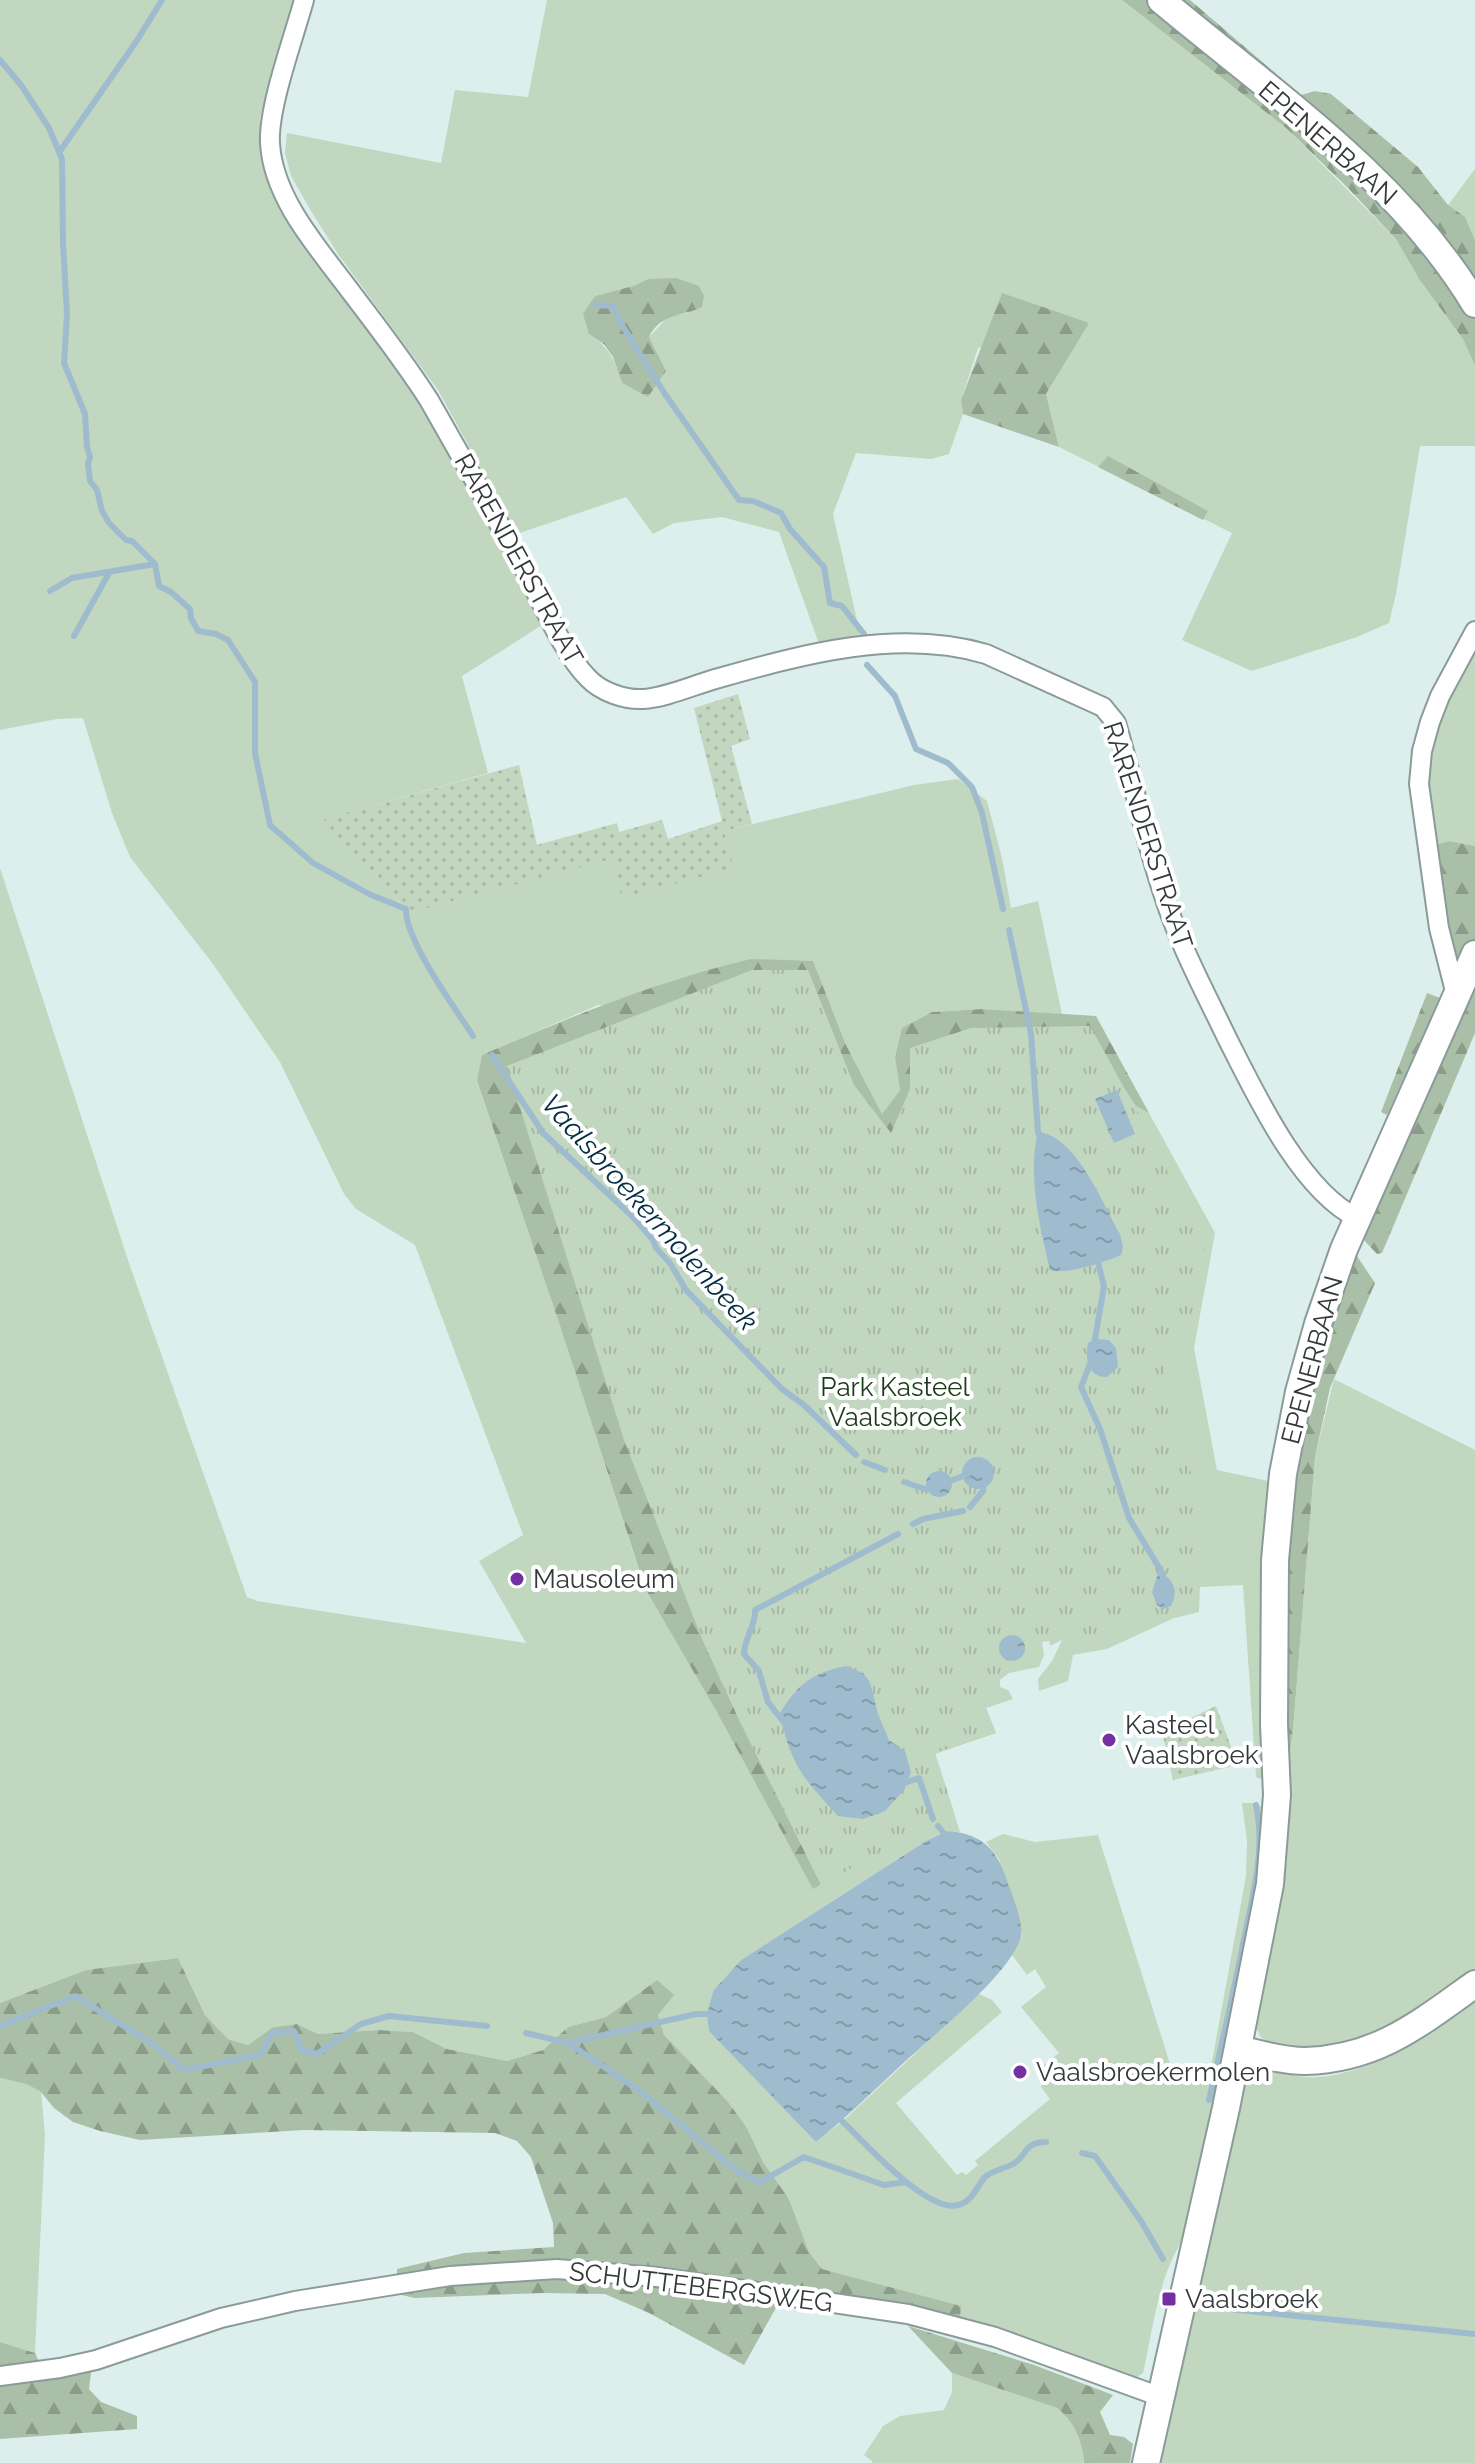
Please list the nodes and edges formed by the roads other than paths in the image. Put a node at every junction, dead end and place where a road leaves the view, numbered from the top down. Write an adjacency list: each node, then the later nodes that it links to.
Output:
1 (304, 0): 7 (street, RARENDERSTRAAT)
2 (1161, 0): 3 (street, EPENERBAAN)
3 (1475, 304)
4 (1475, 631): 6 (street)
5 (1475, 954): 6 (street, EPENERBAAN)
6 (1456, 995): 7 (street, EPENERBAAN)
7 (1357, 1218): 9 (street, EPENERBAAN)
8 (1475, 1984): 9 (street)
9 (1238, 2049): 11 (street)
10 (0, 2376): 11 (street, SCHUTTEBERGSWEG)
11 (1161, 2397): 12 (street)
12 (1146, 2463)

